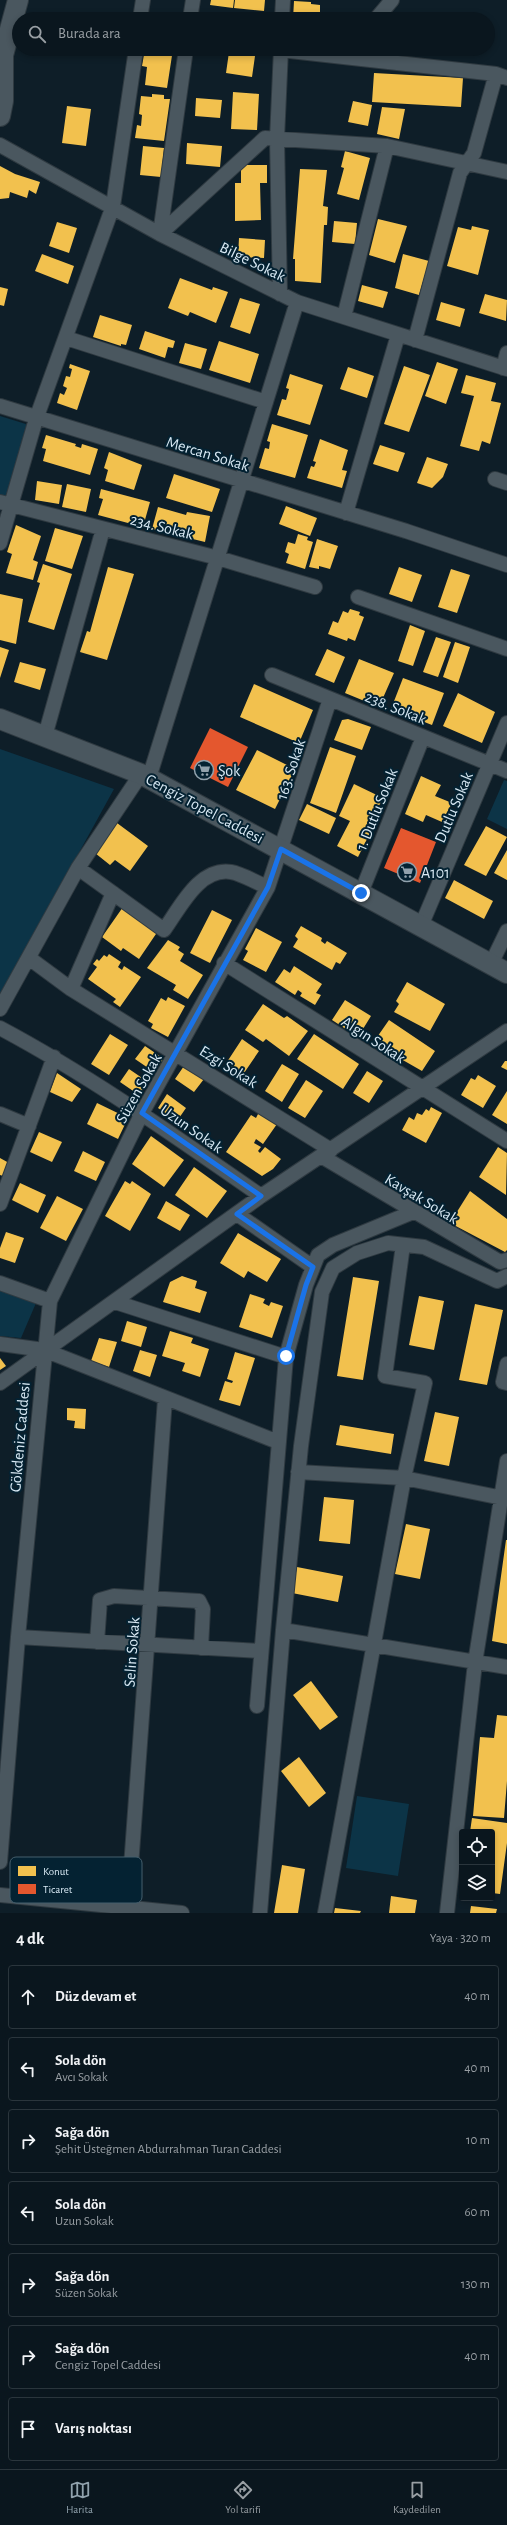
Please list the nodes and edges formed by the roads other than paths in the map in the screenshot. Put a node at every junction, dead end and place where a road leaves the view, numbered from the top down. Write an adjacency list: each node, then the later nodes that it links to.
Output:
1 (8, 0): 7 (main road)
2 (18, 0): 8 (main road)
3 (143, 0): 9 (street)
4 (193, 0): 10 (street)
5 (283, 0): 11 (street)
6 (392, 0): 12 (street)
7 (0, 7)
8 (15, 12)
9 (141, 12)
10 (191, 12)
11 (282, 12)
12 (382, 12)
13 (12, 22): 18 (main road)
14 (135, 56): 26 (street)
15 (185, 56): 27 (street)
16 (281, 56): 21 (street)
17 (372, 56): 19 (street)
18 (1, 61): 20 (main road)
19 (501, 76): 24 (street)
20 (0, 116)
21 (277, 139): 23 (street); 27 (street); 28 (street)
22 (0, 145): 26 (street, Bilge Sokak)
23 (387, 146): 24 (street); 30 (street)
24 (468, 163): 25 (street); 33 (street)
25 (507, 172)
26 (113, 206): 27 (street, Bilge Sokak); 32 (street)
27 (160, 234): 28 (street, Bilge Sokak)
28 (280, 294): 29 (street, Bilge Sokak)
29 (297, 302): 30 (street, Bilge Sokak); 36 (street)
30 (344, 317): 31 (street, Bilge Sokak)
31 (398, 335): 33 (street, Bilge Sokak); 41 (street)
32 (66, 338): 36 (street); 38 (street)
33 (415, 340): 35 (street, Bilge Sokak)
34 (507, 353): 35 (street)
35 (505, 368)
36 (266, 402): 39 (street)
37 (0, 406): 38 (street, Mercan Sokak)
38 (36, 419): 39 (street, Mercan Sokak); 40 (street)
39 (242, 481): 41 (street, Mercan Sokak); 44 (street)
40 (5, 503): 42 (street, 234. Sokak); 43 (street)
41 (346, 513): 45 (street, Mercan Sokak)
42 (103, 529): 44 (street, 234. Sokak); 53 (street)
43 (0, 542)
44 (218, 558): 46 (street, 234. Sokak); 57 (street)
45 (507, 565)
46 (315, 587)
47 (358, 598): 48 (street)
48 (507, 649)
49 (272, 676): 50 (street, 238. Sokak)
50 (330, 699): 54 (street, 238. Sokak); 58 (street, 163. Sokak)
51 (0, 719): 53 (main road, Cengiz Topel Caddesi)
52 (507, 723): 55 (street, Dutlu Sokak)
53 (45, 736): 57 (main road, Cengiz Topel Caddesi)
54 (423, 737): 55 (street, 238. Sokak); 62 (street, 1. Dutlu Sokak)
55 (490, 764): 56 (street, 238. Sokak); 63 (street, Dutlu Sokak)
56 (507, 771)
57 (145, 776): 58 (main road, Cengiz Topel Caddesi); 59 (street)
58 (281, 849): 60 (street, Süzen Sokak); 62 (main road, Cengiz Topel Caddesi)
59 (78, 868): 61 (street); 65 (street)
60 (268, 887): 61 (street); 66 (street, Süzen Sokak)
61 (113, 892): 68 (street)
62 (361, 893): 63 (main road, Cengiz Topel Caddesi)
63 (421, 926): 67 (main road, Cengiz Topel Caddesi)
64 (507, 932): 67 (street)
65 (29, 958): 68 (street, Ezgi Sokak); 69 (street)
66 (224, 963): 72 (street, Süzen Sokak); 74 (street, Algın Sokak)
67 (499, 969)
68 (70, 989): 72 (street, Ezgi Sokak)
69 (0, 1009)
70 (0, 1028): 73 (street, Uzun Sokak)
71 (507, 1031): 74 (street)
72 (176, 1054): 75 (street, Süzen Sokak); 79 (street, Ezgi Sokak)
73 (54, 1057): 75 (street, Uzun Sokak); 77 (street)
74 (421, 1089): 78 (street, Algın Sokak); 79 (street)
75 (142, 1113): 80 (street, Uzun Sokak); 89 (street, Süzen Sokak)
76 (0, 1114): 77 (street)
77 (29, 1126): 81 (street)
78 (507, 1141)
79 (326, 1153): 80 (street); 82 (street, Kavşak Sokak)
80 (261, 1196): 83 (street)
81 (1, 1199)
82 (413, 1212): 85 (street, Kavşak Sokak); 86 (street)
83 (237, 1214): 86 (street); 90 (street)
84 (403, 1245): 87 (street); 100 (street); 101 (street)
85 (507, 1260)
86 (313, 1267): 93 (street)
87 (507, 1276)
88 (0, 1283): 89 (street)
89 (50, 1301): 92 (street, Süzen Sokak)
90 (115, 1302): 92 (street); 93 (street)
91 (0, 1344): 92 (street)
92 (44, 1350): 95 (street); 97 (street); 105 (street, Gökdeniz Caddesi)
93 (286, 1356): 98 (street)
94 (507, 1364): 96 (street)
95 (0, 1382)
96 (507, 1383)
97 (164, 1399): 98 (street); 103 (street, Selin Sokak)
98 (278, 1442): 110 (street)
99 (507, 1461): 102 (street)
100 (298, 1472): 101 (street); 104 (street)
101 (404, 1478): 102 (street); 107 (street)
102 (503, 1498): 111 (street)
103 (152, 1598): 106 (street); 108 (street, Selin Sokak); 109 (street)
104 (283, 1630): 107 (street); 122 (street)
105 (18, 1637): 106 (street); 114 (street, Gökdeniz Caddesi)
106 (97, 1642): 108 (street)
107 (373, 1644): 111 (street); 123 (street)
108 (149, 1645): 109 (street); 115 (street, Selin Sokak)
109 (201, 1648): 110 (street)
110 (261, 1651): 113 (street)
111 (474, 1663): 112 (street); 124 (street)
112 (507, 1667)
113 (257, 1706)
114 (0, 1854)
115 (132, 1857)
116 (0, 1896): 117 (street)
117 (10, 1897)
118 (75, 1903): 120 (street)
119 (128, 1903): 120 (street, Selin Sokak)
120 (128, 1908): 121 (street)
121 (182, 1913)
122 (260, 1913)
123 (325, 1913)
124 (447, 1913)

